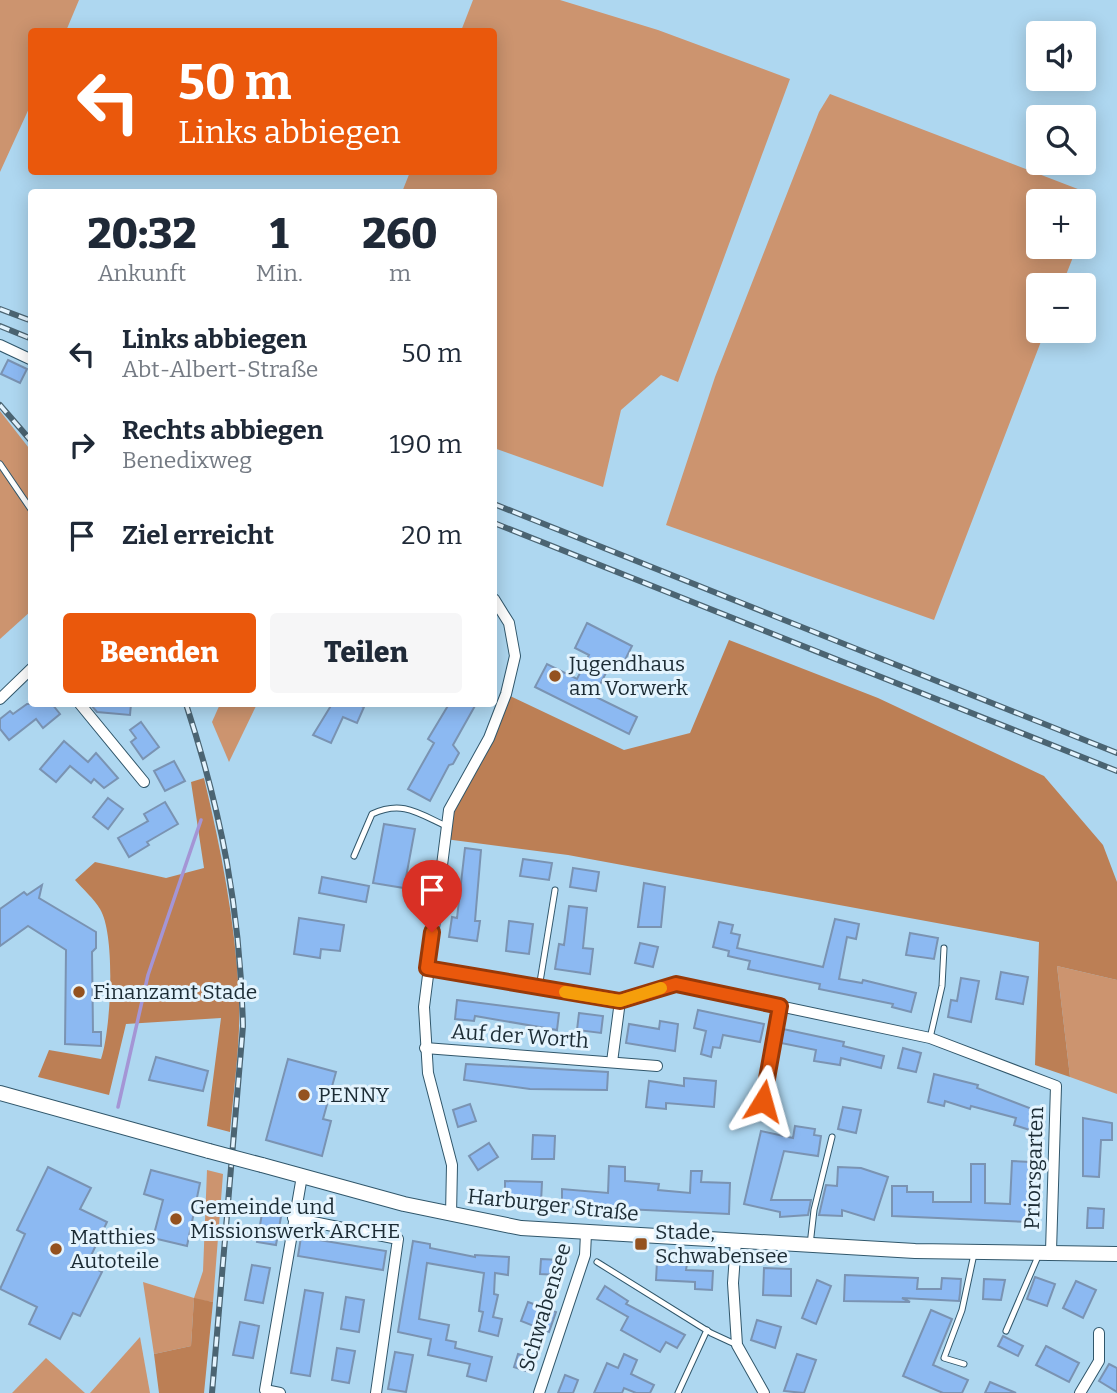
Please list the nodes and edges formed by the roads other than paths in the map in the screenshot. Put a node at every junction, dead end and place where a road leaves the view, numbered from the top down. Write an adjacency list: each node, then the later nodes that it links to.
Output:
1 (0, 345): 2 (street)
2 (28, 358)
3 (0, 464): 4 (lane)
4 (28, 505)
5 (497, 604): 10 (street)
6 (28, 672): 7 (street)
7 (0, 699)
8 (82, 707): 9 (street)
9 (144, 782)
10 (446, 826): 11 (lane); 14 (street)
11 (354, 856)
12 (555, 890): 15 (lane)
13 (944, 948): 18 (lane)
14 (427, 968): 15 (street); 19 (street)
15 (539, 988): 16 (street)
16 (620, 1001): 17 (street); 20 (street, Auf der Worth)
17 (780, 1006): 18 (street); 23 (lane)
18 (930, 1038): 32 (street, Priorsgarten)
19 (425, 1048): 20 (street, Auf der Worth); 26 (street)
20 (612, 1062): 21 (street, Auf der Worth)
21 (657, 1066)
22 (0, 1093): 25 (main road, Harburger Straße, bridge)
23 (771, 1107)
24 (832, 1137): 30 (lane)
25 (302, 1176): 26 (main road, Harburger Straße); 27 (street)
26 (451, 1215): 28 (main road, Harburger Straße)
27 (293, 1218): 40 (street); 41 (street)
28 (586, 1233): 29 (main road, Harburger Straße); 42 (street, Schwabensee)
29 (736, 1241): 30 (main road, Harburger Straße); 38 (street)
30 (810, 1245): 31 (main road, Harburger Straße)
31 (975, 1251): 32 (main road, Harburger Straße); 39 (lane)
32 (1046, 1251): 33 (main road, Harburger Straße); 36 (lane)
33 (1117, 1254)
34 (597, 1262): 35 (lane)
35 (707, 1330): 38 (lane); 43 (lane)
36 (1006, 1331)
37 (1099, 1333): 45 (street)
38 (737, 1345): 44 (street)
39 (964, 1364)
40 (274, 1392)
41 (376, 1393)
42 (539, 1393)
43 (678, 1393)
44 (764, 1393)
45 (1080, 1393)

